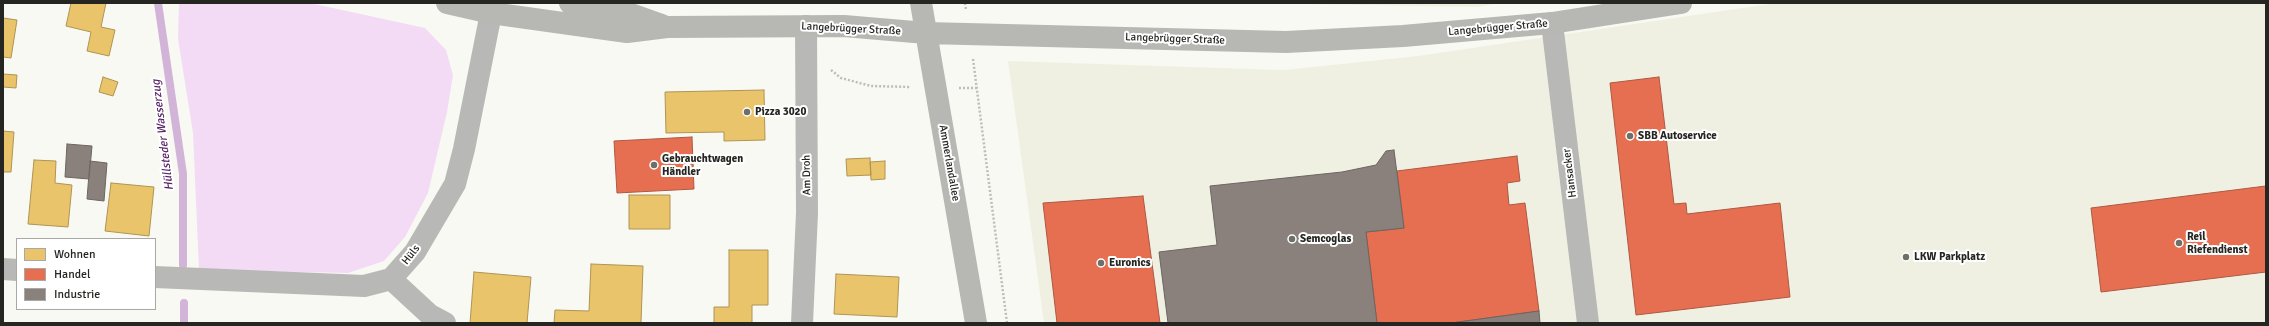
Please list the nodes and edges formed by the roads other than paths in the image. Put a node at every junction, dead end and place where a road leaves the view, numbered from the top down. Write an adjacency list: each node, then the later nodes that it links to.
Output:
1 (447, 3): 5 (street, Langebrügger Straße)
2 (570, 3): 8 (street, Langebrügger Straße)
3 (921, 3): 9 (street, Ammerlandallee)
4 (1680, 3): 6 (street, Langebrügger Straße)
5 (492, 8): 8 (street, Langebrügger Straße); 13 (street, Hüls)
6 (1552, 23): 9 (street, Langebrügger Straße); 17 (street, Hansacker)
7 (806, 26): 8 (street, Langebrügger Straße); 9 (street, Langebrügger Straße); 15 (street, Am Droh)
8 (667, 27)
9 (926, 32): 16 (street, Ammerlandallee)
10 (3, 269): 11 (street)
11 (16, 270)
12 (156, 277): 13 (street)
13 (391, 280): 14 (street)
14 (445, 323)
15 (802, 323)
16 (976, 323)
17 (1588, 323)

